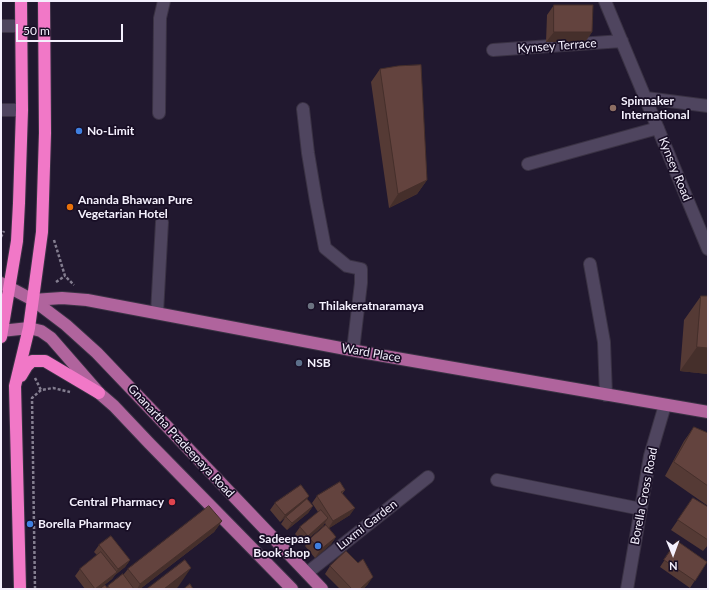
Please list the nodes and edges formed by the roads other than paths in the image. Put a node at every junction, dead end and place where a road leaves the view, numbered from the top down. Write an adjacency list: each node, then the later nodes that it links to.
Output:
1 (21, 1): 6 (highway)
2 (44, 1): 21 (highway)
3 (164, 1): 14 (street)
4 (605, 1): 7 (street, Kynsey Road)
5 (1, 26): 6 (street)
6 (21, 26): 13 (highway)
7 (622, 41): 8 (street, Kynsey Terrace); 9 (street, Kynsey Road)
8 (492, 50)
9 (646, 98): 10 (street); 15 (street, Kynsey Road)
10 (708, 106)
11 (303, 108): 25 (street)
12 (1, 110): 13 (street)
13 (22, 110): 20 (highway)
14 (159, 113)
15 (658, 128): 16 (street); 18 (street, Kynsey Road)
16 (528, 164)
17 (162, 222): 22 (street)
18 (708, 249)
19 (590, 264): 28 (street)
20 (5, 286): 21 (main road, Gnanartha Pradeepaya Road); 24 (highway)
21 (33, 300): 22 (main road, Ward Place); 23 (highway); 34 (main road, Gnanartha Pradeepaya Road)
22 (158, 313): 25 (main road, Ward Place)
23 (29, 328): 24 (main road); 26 (highway); 27 (main road, Gnanartha Pradeepaya Road)
24 (1, 333)
25 (353, 350): 28 (main road, Ward Place)
26 (15, 386): 27 (highway); 35 (highway)
27 (99, 392): 36 (main road, Gnanartha Pradeepaya Road)
28 (606, 395): 29 (main road, Ward Place)
29 (665, 405): 30 (main road, Ward Place); 33 (street, Borella Cross Road)
30 (706, 411)
31 (428, 477): 34 (street, Luxmi Garden)
32 (497, 480): 33 (street)
33 (641, 509): 38 (street, Borella Cross Road)
34 (307, 573): 37 (main road, Gnanartha Pradeepaya Road)
35 (20, 589)
36 (292, 589)
37 (322, 589)
38 (627, 589)

